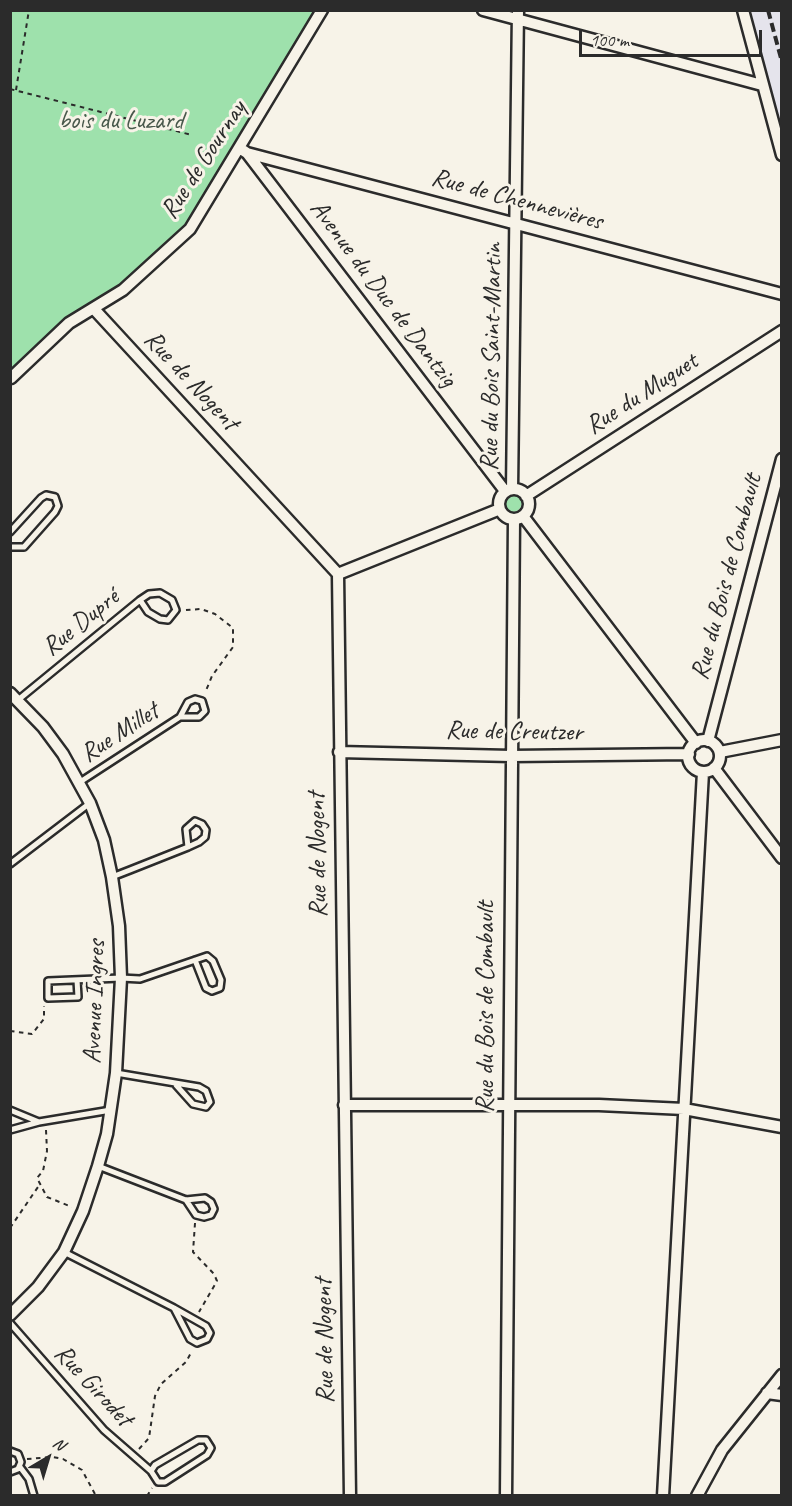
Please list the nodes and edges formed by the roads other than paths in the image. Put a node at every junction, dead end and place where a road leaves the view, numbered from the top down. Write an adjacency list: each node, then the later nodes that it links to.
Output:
1 (322, 10): 6 (street, Rue de Gournay)
2 (483, 10): 4 (street)
3 (743, 10): 5 (street)
4 (518, 15): 5 (street); 8 (street, Rue du Bois Saint-Martin)
5 (762, 85): 7 (street)
6 (244, 151): 8 (street, Rue de Chennevières); 10 (street, Rue de Gournay); 14 (street, Avenue du Duc de Dantzig)
7 (782, 155)
8 (516, 224): 9 (street, Rue de Chennevières); 14 (street, Rue du Bois Saint-Martin)
9 (782, 294)
10 (94, 309): 12 (street, Rue de Gournay); 20 (street, Rue de Nogent)
11 (782, 331): 15 (street, Rue du Muguet)
12 (11, 378)
13 (782, 459): 25 (street, Rue du Bois de Combault)
14 (508, 490): 15 (street); 16 (street)
15 (526, 496): 17 (street)
16 (500, 509): 17 (street); 20 (street)
17 (518, 517): 26 (street); 30 (street, Rue du Bois de Combault)
18 (10, 532): 19 (lane)
19 (10, 547)
20 (338, 574): 27 (street, Rue de Nogent)
21 (140, 600): 21 (lane, Rue Dupré); 22 (lane, Rue Dupré)
22 (14, 696): 32 (street, Avenue Ingres)
23 (180, 717): 23 (lane, Rue Millet); 32 (lane, Rue Millet)
24 (782, 740): 28 (street)
25 (708, 741): 26 (street); 28 (street)
26 (696, 743): 29 (street)
27 (339, 752): 30 (street, Rue de Creutzer); 44 (street, Rue de Nogent)
28 (720, 752): 31 (street)
29 (689, 754): 30 (street, Rue de Creutzer); 31 (street)
30 (510, 756): 43 (street, Rue du Bois de Combault)
31 (709, 770): 35 (street); 45 (street)
32 (81, 782): 33 (street, Avenue Ingres)
33 (90, 803): 36 (lane); 37 (street, Avenue Ingres)
34 (188, 847): 34 (lane); 37 (lane)
35 (782, 858)
36 (10, 864)
37 (112, 877): 39 (street, Avenue Ingres)
38 (195, 960): 38 (lane); 39 (lane)
39 (121, 978): 40 (lane); 41 (street, Avenue Ingres)
40 (77, 980): 40 (lane)
41 (116, 1074): 42 (lane); 47 (street, Avenue Ingres)
42 (176, 1085): 42 (lane)
43 (508, 1104): 44 (street); 45 (street); 66 (street, Rue du Bois de Combault)
44 (344, 1105): 65 (street, Rue de Nogent)
45 (684, 1109): 49 (street); 67 (street)
46 (10, 1110): 48 (lane)
47 (111, 1110): 48 (lane); 51 (street, Avenue Ingres)
48 (39, 1122): 50 (lane)
49 (782, 1127)
50 (10, 1130)
51 (98, 1166): 52 (lane); 53 (street, Avenue Ingres)
52 (186, 1200): 52 (lane)
53 (64, 1252): 54 (lane); 55 (street, Avenue Ingres)
54 (174, 1308): 54 (lane)
55 (10, 1315)
56 (10, 1323): 62 (lane, Rue Girodet)
57 (782, 1375): 58 (street)
58 (767, 1393): 59 (street); 68 (street)
59 (782, 1395)
60 (10, 1451): 61 (lane)
61 (20, 1467): 63 (lane); 64 (lane)
62 (152, 1471): 62 (lane, Rue Girodet)
63 (10, 1472)
64 (34, 1496)
65 (350, 1496)
66 (506, 1496)
67 (663, 1496)
68 (696, 1496)

